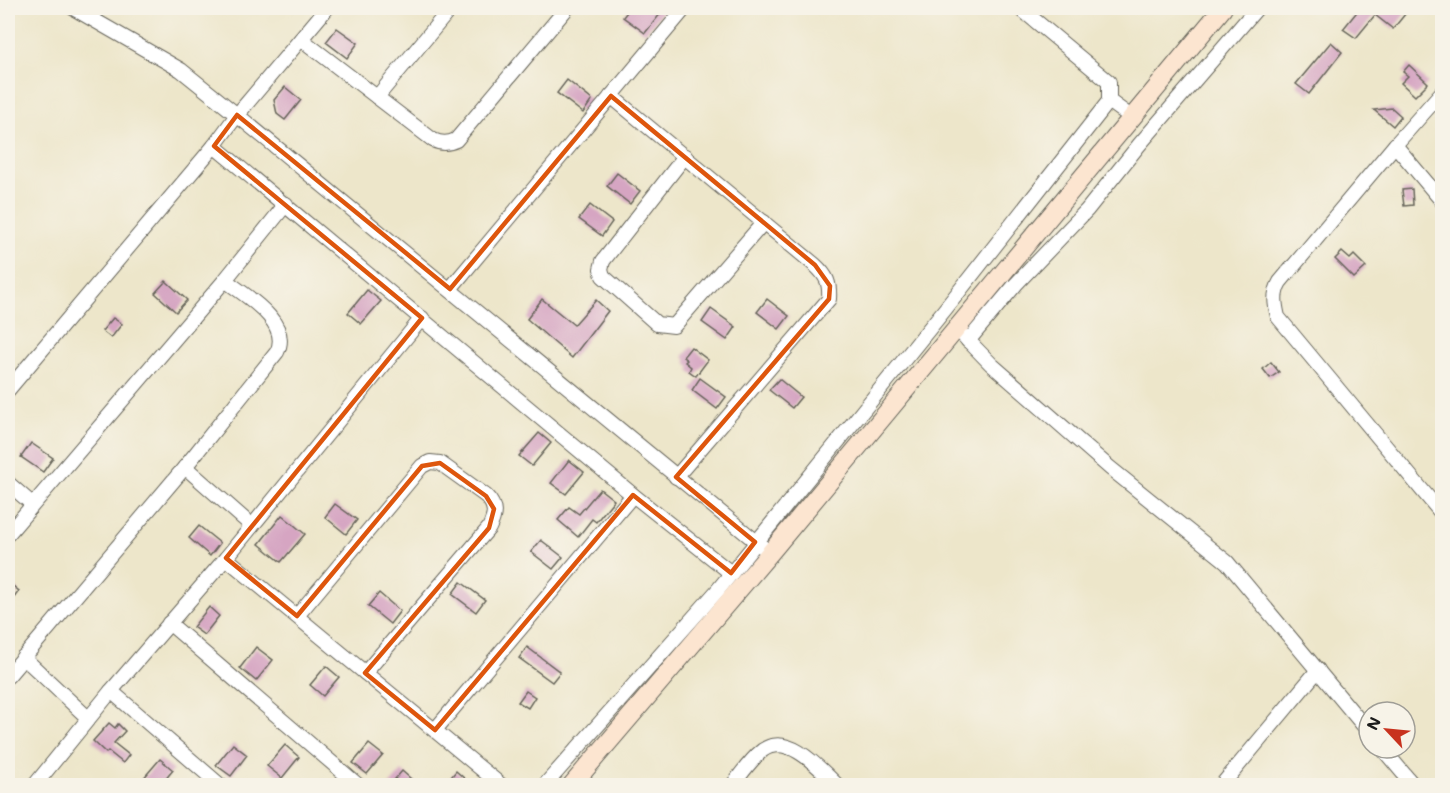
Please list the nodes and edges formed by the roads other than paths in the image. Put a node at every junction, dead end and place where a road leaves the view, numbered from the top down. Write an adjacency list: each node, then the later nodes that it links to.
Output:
1 (73, 8): 14 (street)
2 (327, 8): 9 (street)
3 (451, 8): 12 (street)
4 (567, 8): 12 (street)
5 (685, 8): 11 (street)
6 (1020, 8): 13 (street)
7 (1223, 8): 15 (street)
8 (1257, 8): 25 (street)
9 (301, 39): 12 (street); 14 (street)
10 (1443, 92): 16 (street)
11 (611, 96): 18 (street); 23 (street)
12 (377, 97)
13 (1109, 101): 15 (street); 35 (street)
14 (237, 115): 17 (street); 23 (street)
15 (1131, 117): 25 (street)
16 (1395, 145): 19 (street); 32 (street)
17 (214, 146): 20 (street); 26 (street)
18 (685, 156): 21 (street); 21 (street)
19 (1443, 201)
20 (286, 204): 22 (street); 24 (street)
21 (764, 222): 28 (street)
22 (225, 279): 27 (street); 31 (street)
23 (450, 289): 28 (street)
24 (422, 318): 30 (street); 33 (street)
25 (962, 335): 35 (street); 41 (street)
26 (8, 390)
27 (185, 467): 33 (street); 40 (street)
28 (676, 477): 35 (street)
29 (8, 483): 31 (street)
30 (633, 495): 37 (street); 47 (street)
31 (32, 504): 34 (street)
32 (1443, 514)
33 (252, 526): 36 (street)
34 (8, 534)
35 (763, 548): 37 (street); 54 (street)
36 (226, 558): 38 (street); 39 (street)
37 (731, 573): 53 (street)
38 (297, 616): 42 (street); 42 (street)
39 (169, 623): 44 (street); 51 (street)
40 (23, 657): 43 (street); 46 (street)
41 (1318, 670): 45 (street); 57 (street)
42 (366, 673): 47 (street)
43 (8, 676)
44 (111, 691): 46 (street); 50 (street)
45 (1357, 717)
46 (88, 718): 49 (street)
47 (435, 730): 52 (street)
48 (1392, 760): 58 (street)
49 (34, 786)
50 (221, 786)
51 (359, 786)
52 (502, 786)
53 (544, 786)
54 (571, 786)
55 (732, 786): 56 (street)
56 (838, 786)
57 (1221, 786)
58 (1413, 786)

